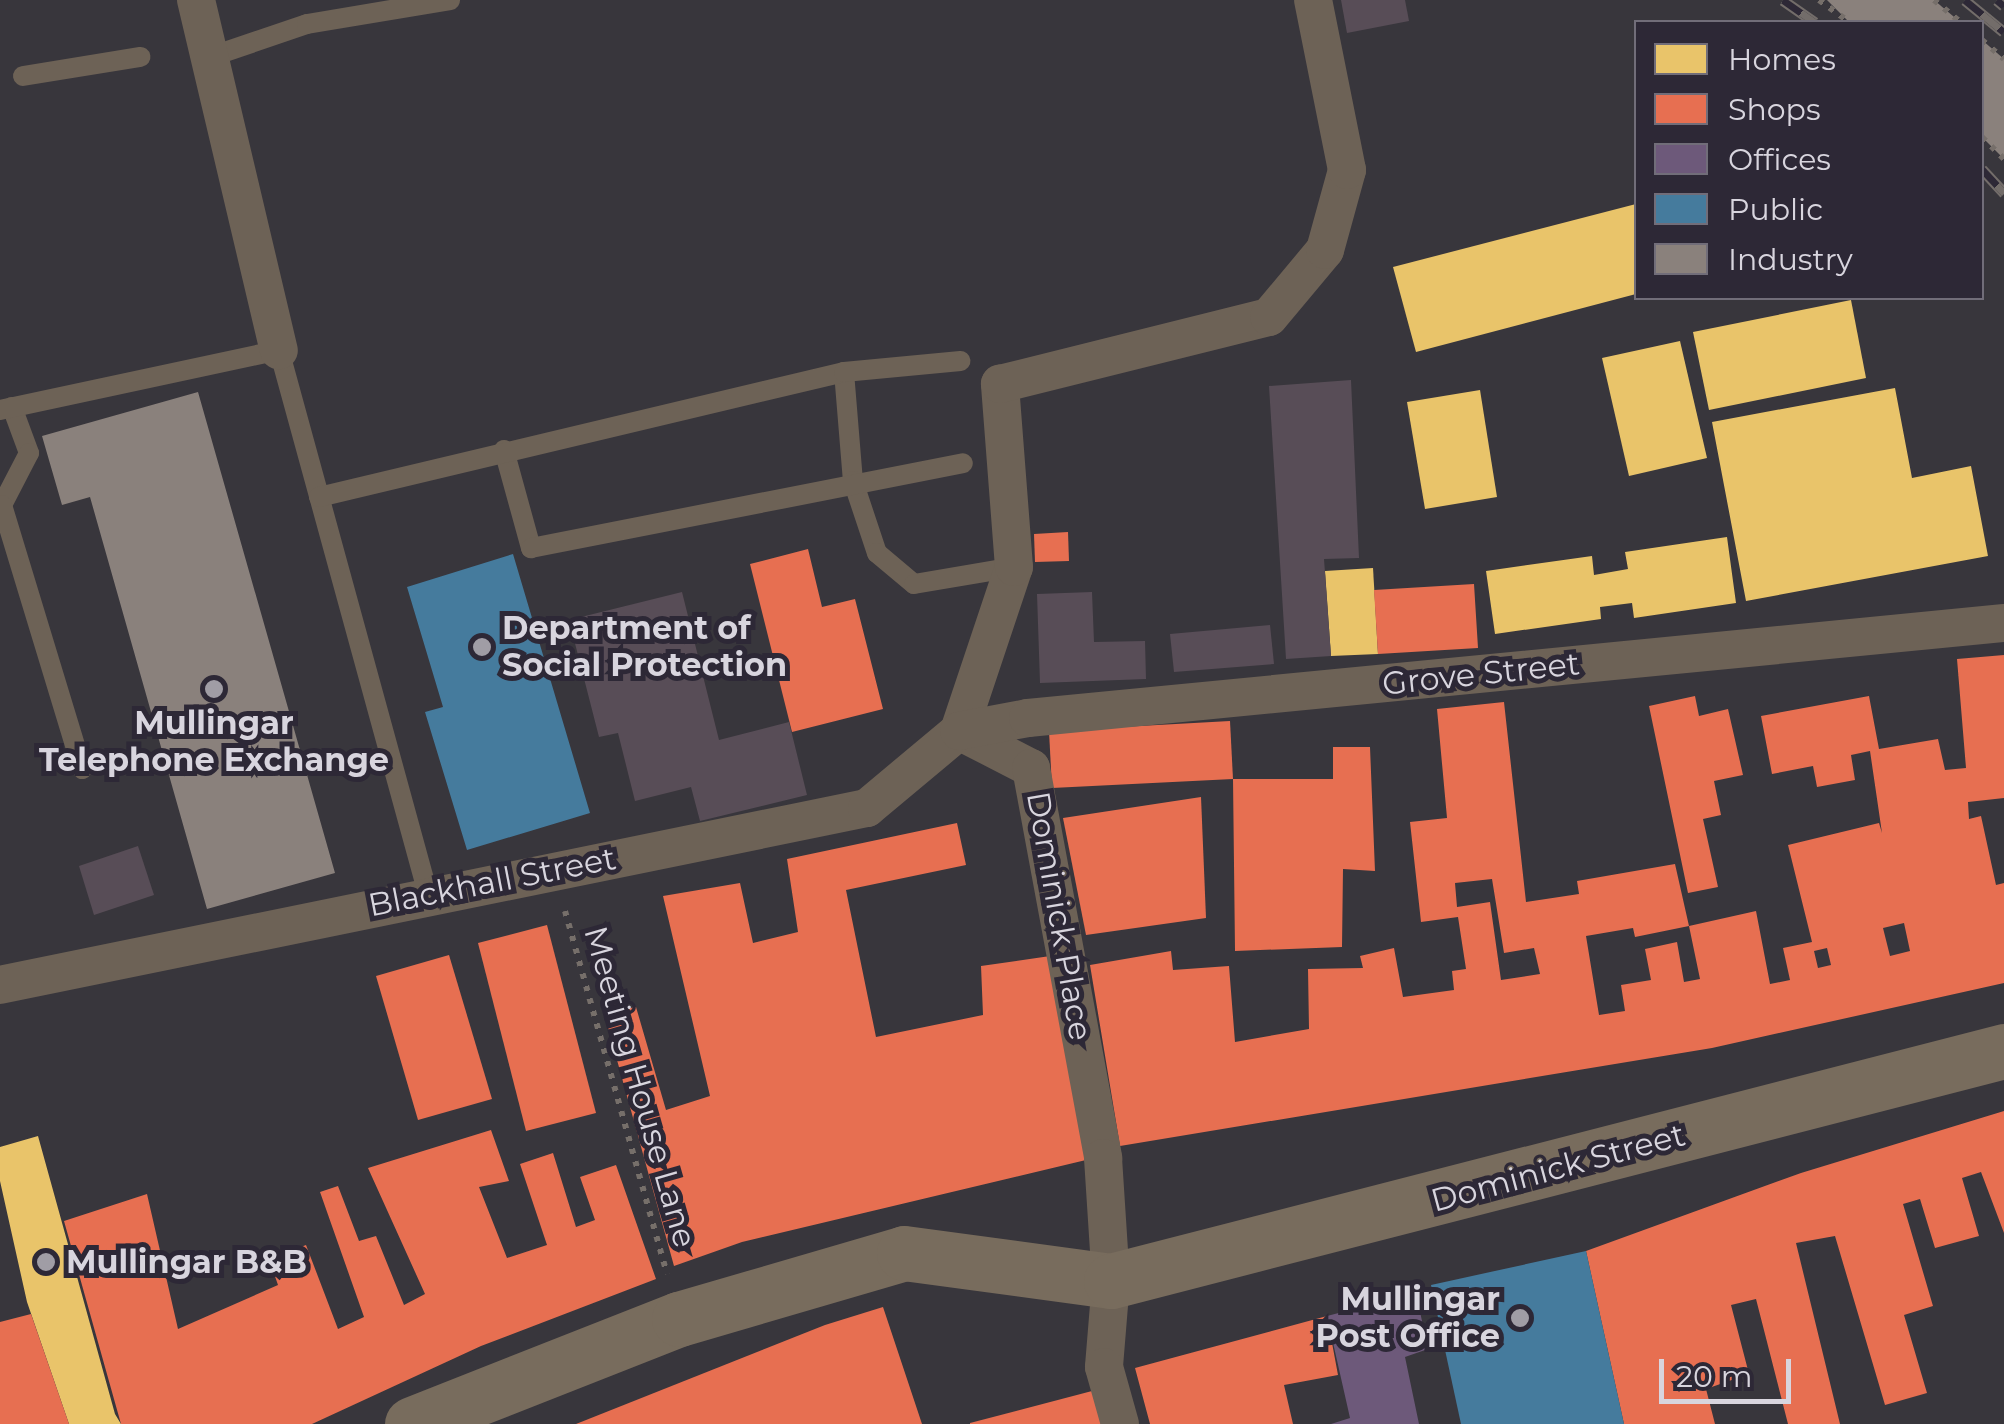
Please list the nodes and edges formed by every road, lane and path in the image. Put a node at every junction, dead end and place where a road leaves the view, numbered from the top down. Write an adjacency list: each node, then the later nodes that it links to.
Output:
1 (196, 0): 10 (street)
2 (450, 0): 10 (lane)
3 (1313, 0): 23 (street)
4 (1819, 0): 6 (path)
5 (1934, 0): 7 (path)
6 (1846, 20)
7 (1958, 20)
8 (1984, 42): 11 (path)
9 (140, 56): 12 (lane)
10 (210, 57): 15 (street)
11 (2004, 59)
12 (22, 76)
13 (1984, 138): 14 (path)
14 (2004, 160)
15 (278, 350): 18 (lane); 22 (lane)
16 (960, 361): 17 (lane)
17 (844, 372): 19 (lane); 21 (lane)
18 (6, 409): 26 (lane)
19 (504, 450): 21 (lane); 22 (lane)
20 (964, 463): 21 (lane)
21 (852, 481): 23 (lane)
22 (319, 497): 28 (lane)
23 (1014, 567): 25 (street)
24 (2004, 623): 25 (street, Grove Street)
25 (959, 731): 27 (street, Blackhall Street); 31 (street, Dominick Place)
26 (82, 770)
27 (554, 870): 28 (street, Blackhall Street); 32 (path, Meeting House Lane)
28 (428, 894): 29 (street, Blackhall Street)
29 (0, 986)
30 (2004, 1052): 31 (main road, Dominick Street)
31 (1111, 1281): 32 (main road); 34 (street)
32 (679, 1319): 33 (main road)
33 (412, 1424)
34 (1120, 1424)

